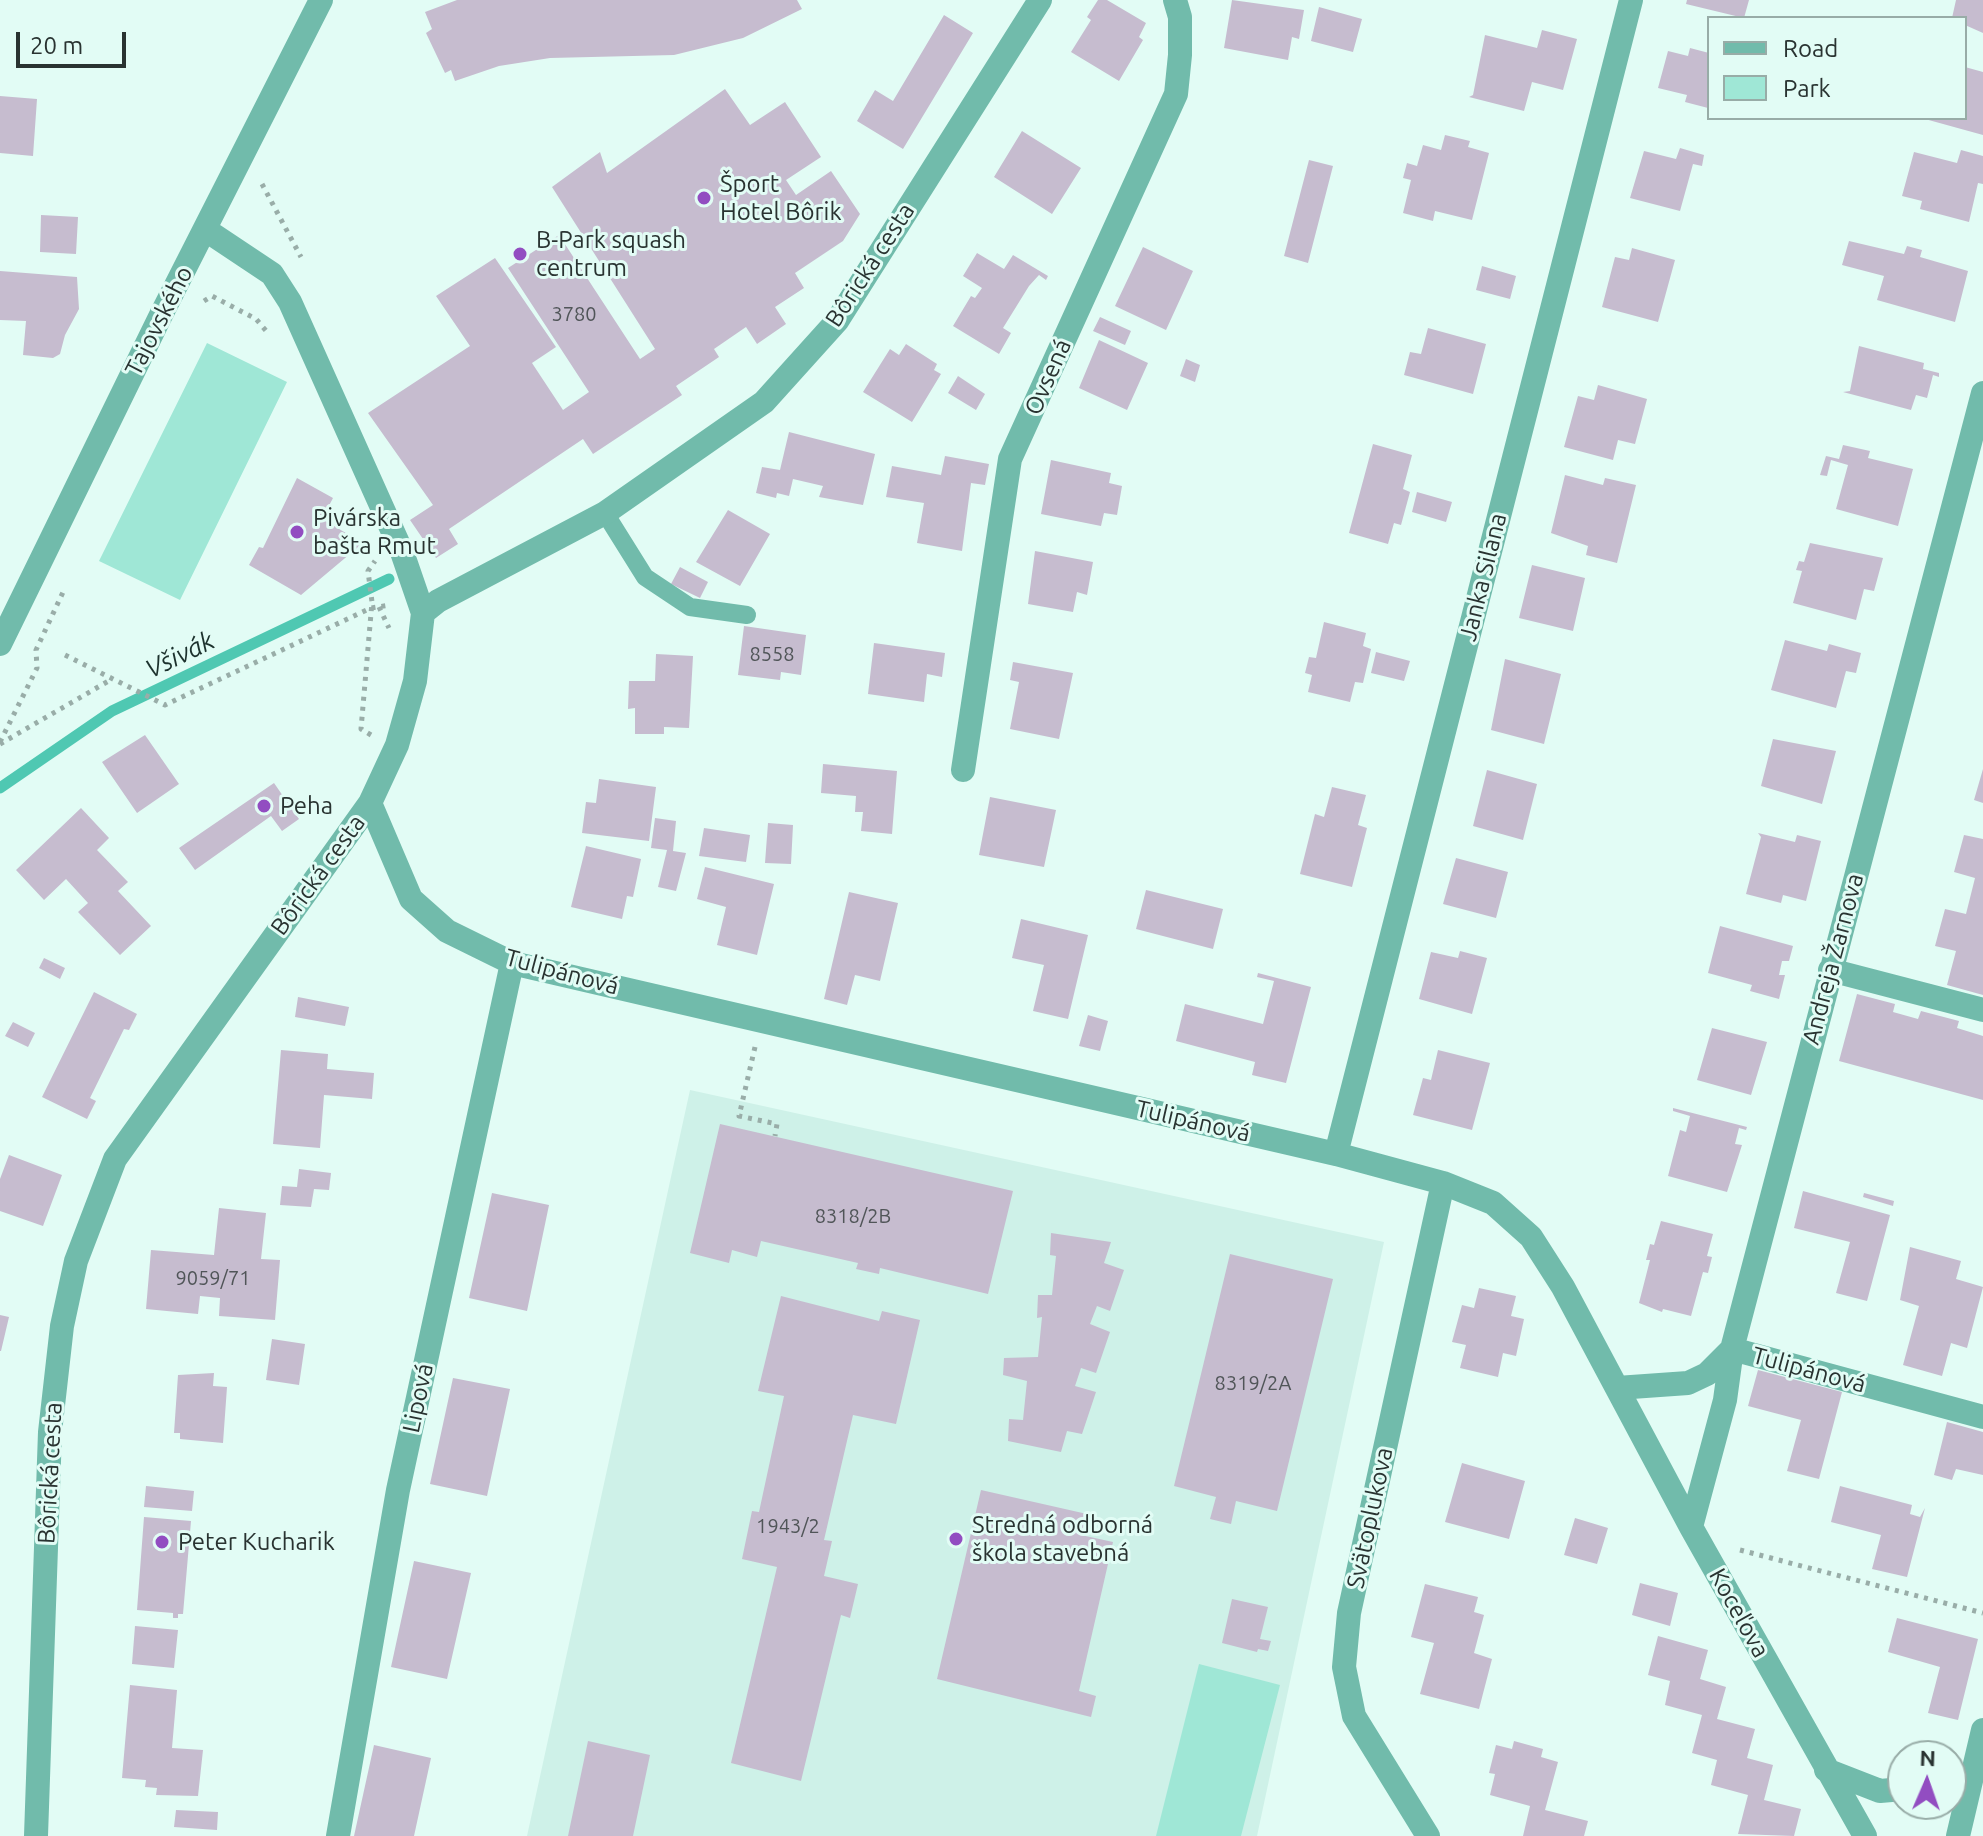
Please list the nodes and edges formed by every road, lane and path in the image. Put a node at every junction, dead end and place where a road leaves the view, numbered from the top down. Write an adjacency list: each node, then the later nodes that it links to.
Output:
1 (321, 0): 6 (street, Tajovského)
2 (1040, 0): 13 (street, Bôrická cesta)
3 (1175, 0): 24 (street, Ovsená)
4 (1631, 0): 31 (street, Janka Silana)
5 (261, 182): 7 (path)
6 (206, 230): 8 (street); 19 (street, Tajovského)
7 (304, 262)
8 (290, 302): 10 (path); 14 (street)
9 (200, 303): 10 (path)
10 (256, 319): 11 (path)
11 (274, 341)
12 (1983, 393): 27 (street, Andreja Žarnova)
13 (605, 513): 16 (street, Bôrická cesta); 18 (lane)
14 (391, 552): 16 (street); 17 (path)
15 (69, 580): 23 (path)
16 (419, 600): 17 (path); 25 (street, Bôrická cesta)
17 (372, 605): 21 (path); 22 (path)
18 (747, 615)
19 (0, 644)
20 (65, 655): 21 (path)
21 (113, 678): 23 (path)
22 (378, 738)
23 (0, 743)
24 (963, 770)
25 (370, 803): 26 (street, Tulipánová); 43 (street, Bôrická cesta)
26 (512, 963): 31 (street, Tulipánová); 44 (street, Lipová)
27 (1830, 970): 28 (street); 33 (street, Andreja Žarnova)
28 (1983, 1010)
29 (754, 1057): 30 (path)
30 (775, 1136)
31 (1336, 1154): 32 (street, Tulipánová)
32 (1443, 1183): 34 (street, Tulipánová); 45 (street, Svätoplukova)
33 (1732, 1349): 34 (street, Tulipánová); 35 (street, Tulipánová); 36 (street, Andreja Žarnova)
34 (1617, 1388): 36 (street, Koceľova)
35 (1983, 1417)
36 (1691, 1527): 41 (street, Koceľova)
37 (1732, 1548): 38 (path)
38 (1983, 1613)
39 (1983, 1730): 40 (street)
40 (1967, 1763)
41 (1826, 1770): 42 (street); 46 (street, Koceľova)
42 (1887, 1790)
43 (36, 1836)
44 (338, 1836)
45 (1428, 1836)
46 (1865, 1836)

